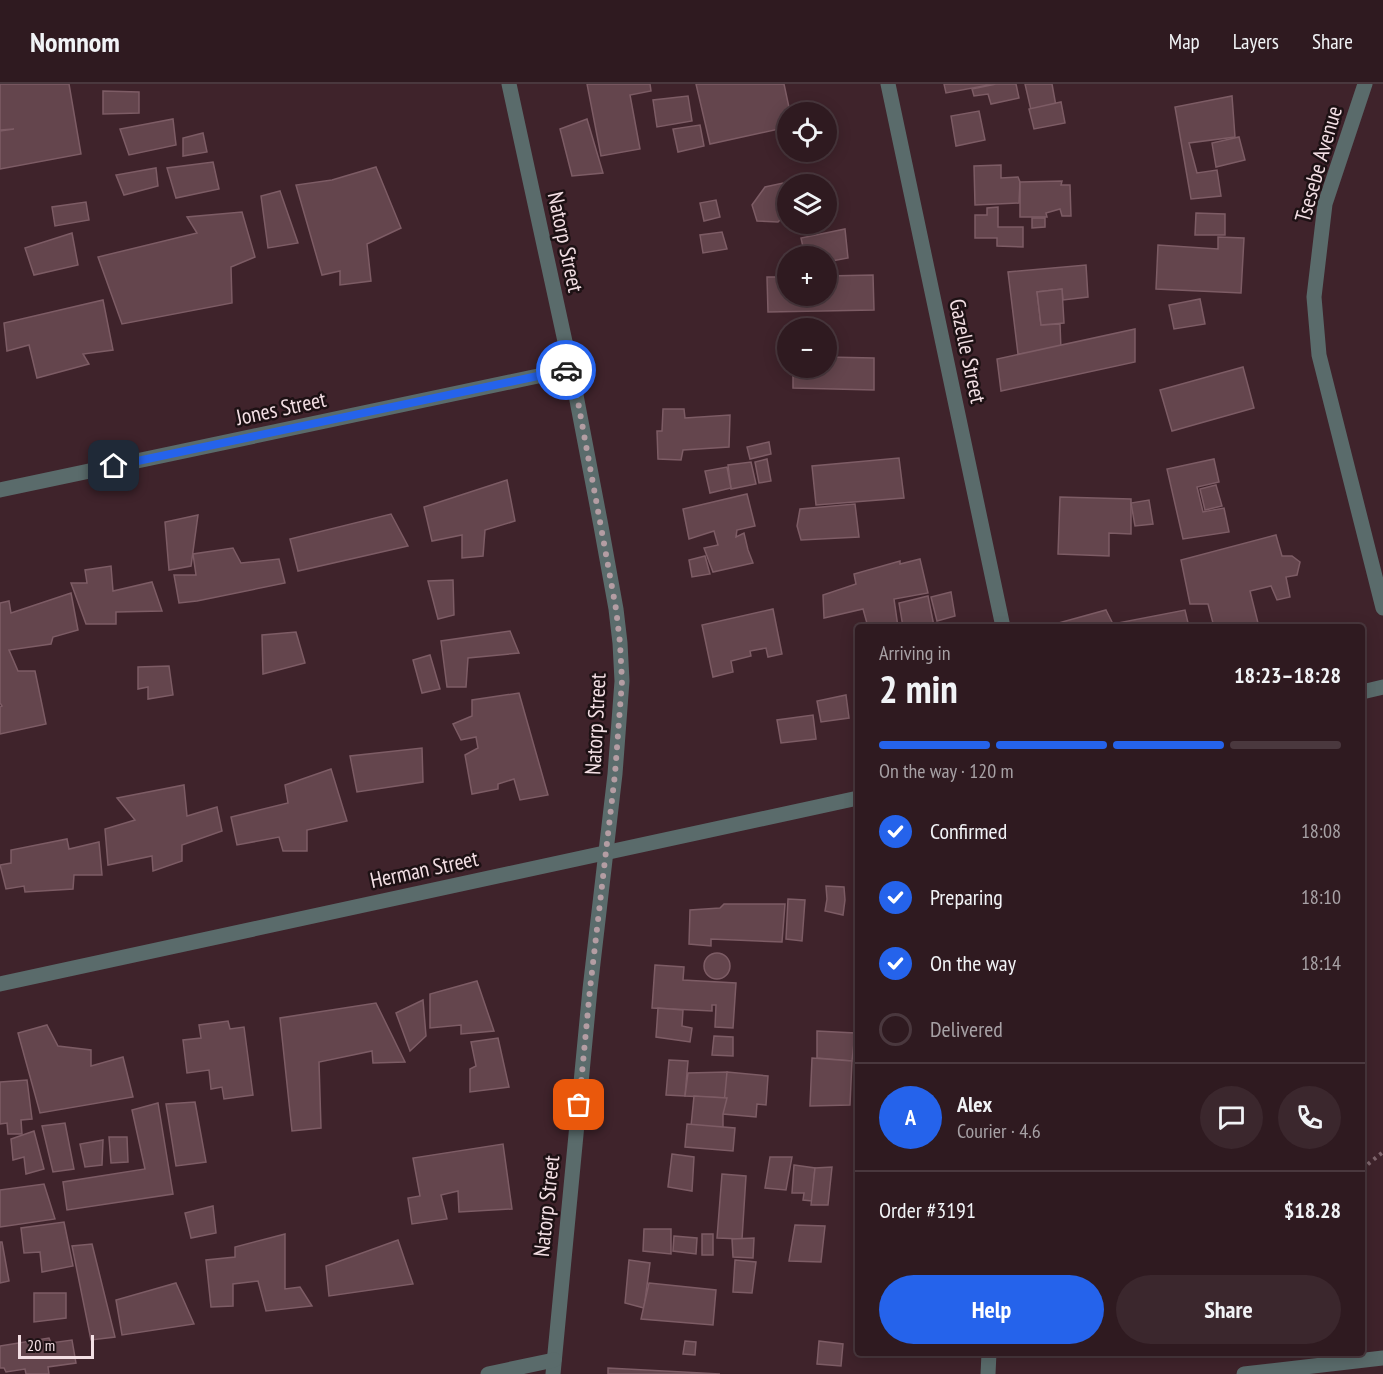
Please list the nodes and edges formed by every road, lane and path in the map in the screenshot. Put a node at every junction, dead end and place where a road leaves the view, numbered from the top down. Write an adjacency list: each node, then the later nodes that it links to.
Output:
1 (509, 84): 4 (street, Natorp Street)
2 (888, 84): 7 (street, Gazelle Street)
3 (1365, 84): 6 (street, Tsesebe Avenue)
4 (572, 369): 5 (street, Jones Street); 11 (street, Natorp Street)
5 (0, 490)
6 (1383, 608)
7 (1002, 624)
8 (1383, 687): 9 (street)
9 (1365, 691)
10 (855, 799): 11 (street, Herman Street)
11 (606, 853): 12 (street, Herman Street); 17 (street, Natorp Street)
12 (0, 984)
13 (1383, 1152): 14 (path)
14 (1365, 1167)
15 (989, 1356): 19 (street)
16 (1383, 1358): 20 (street)
17 (553, 1367): 18 (street)
18 (488, 1374)
19 (988, 1374)
20 (1244, 1374)

